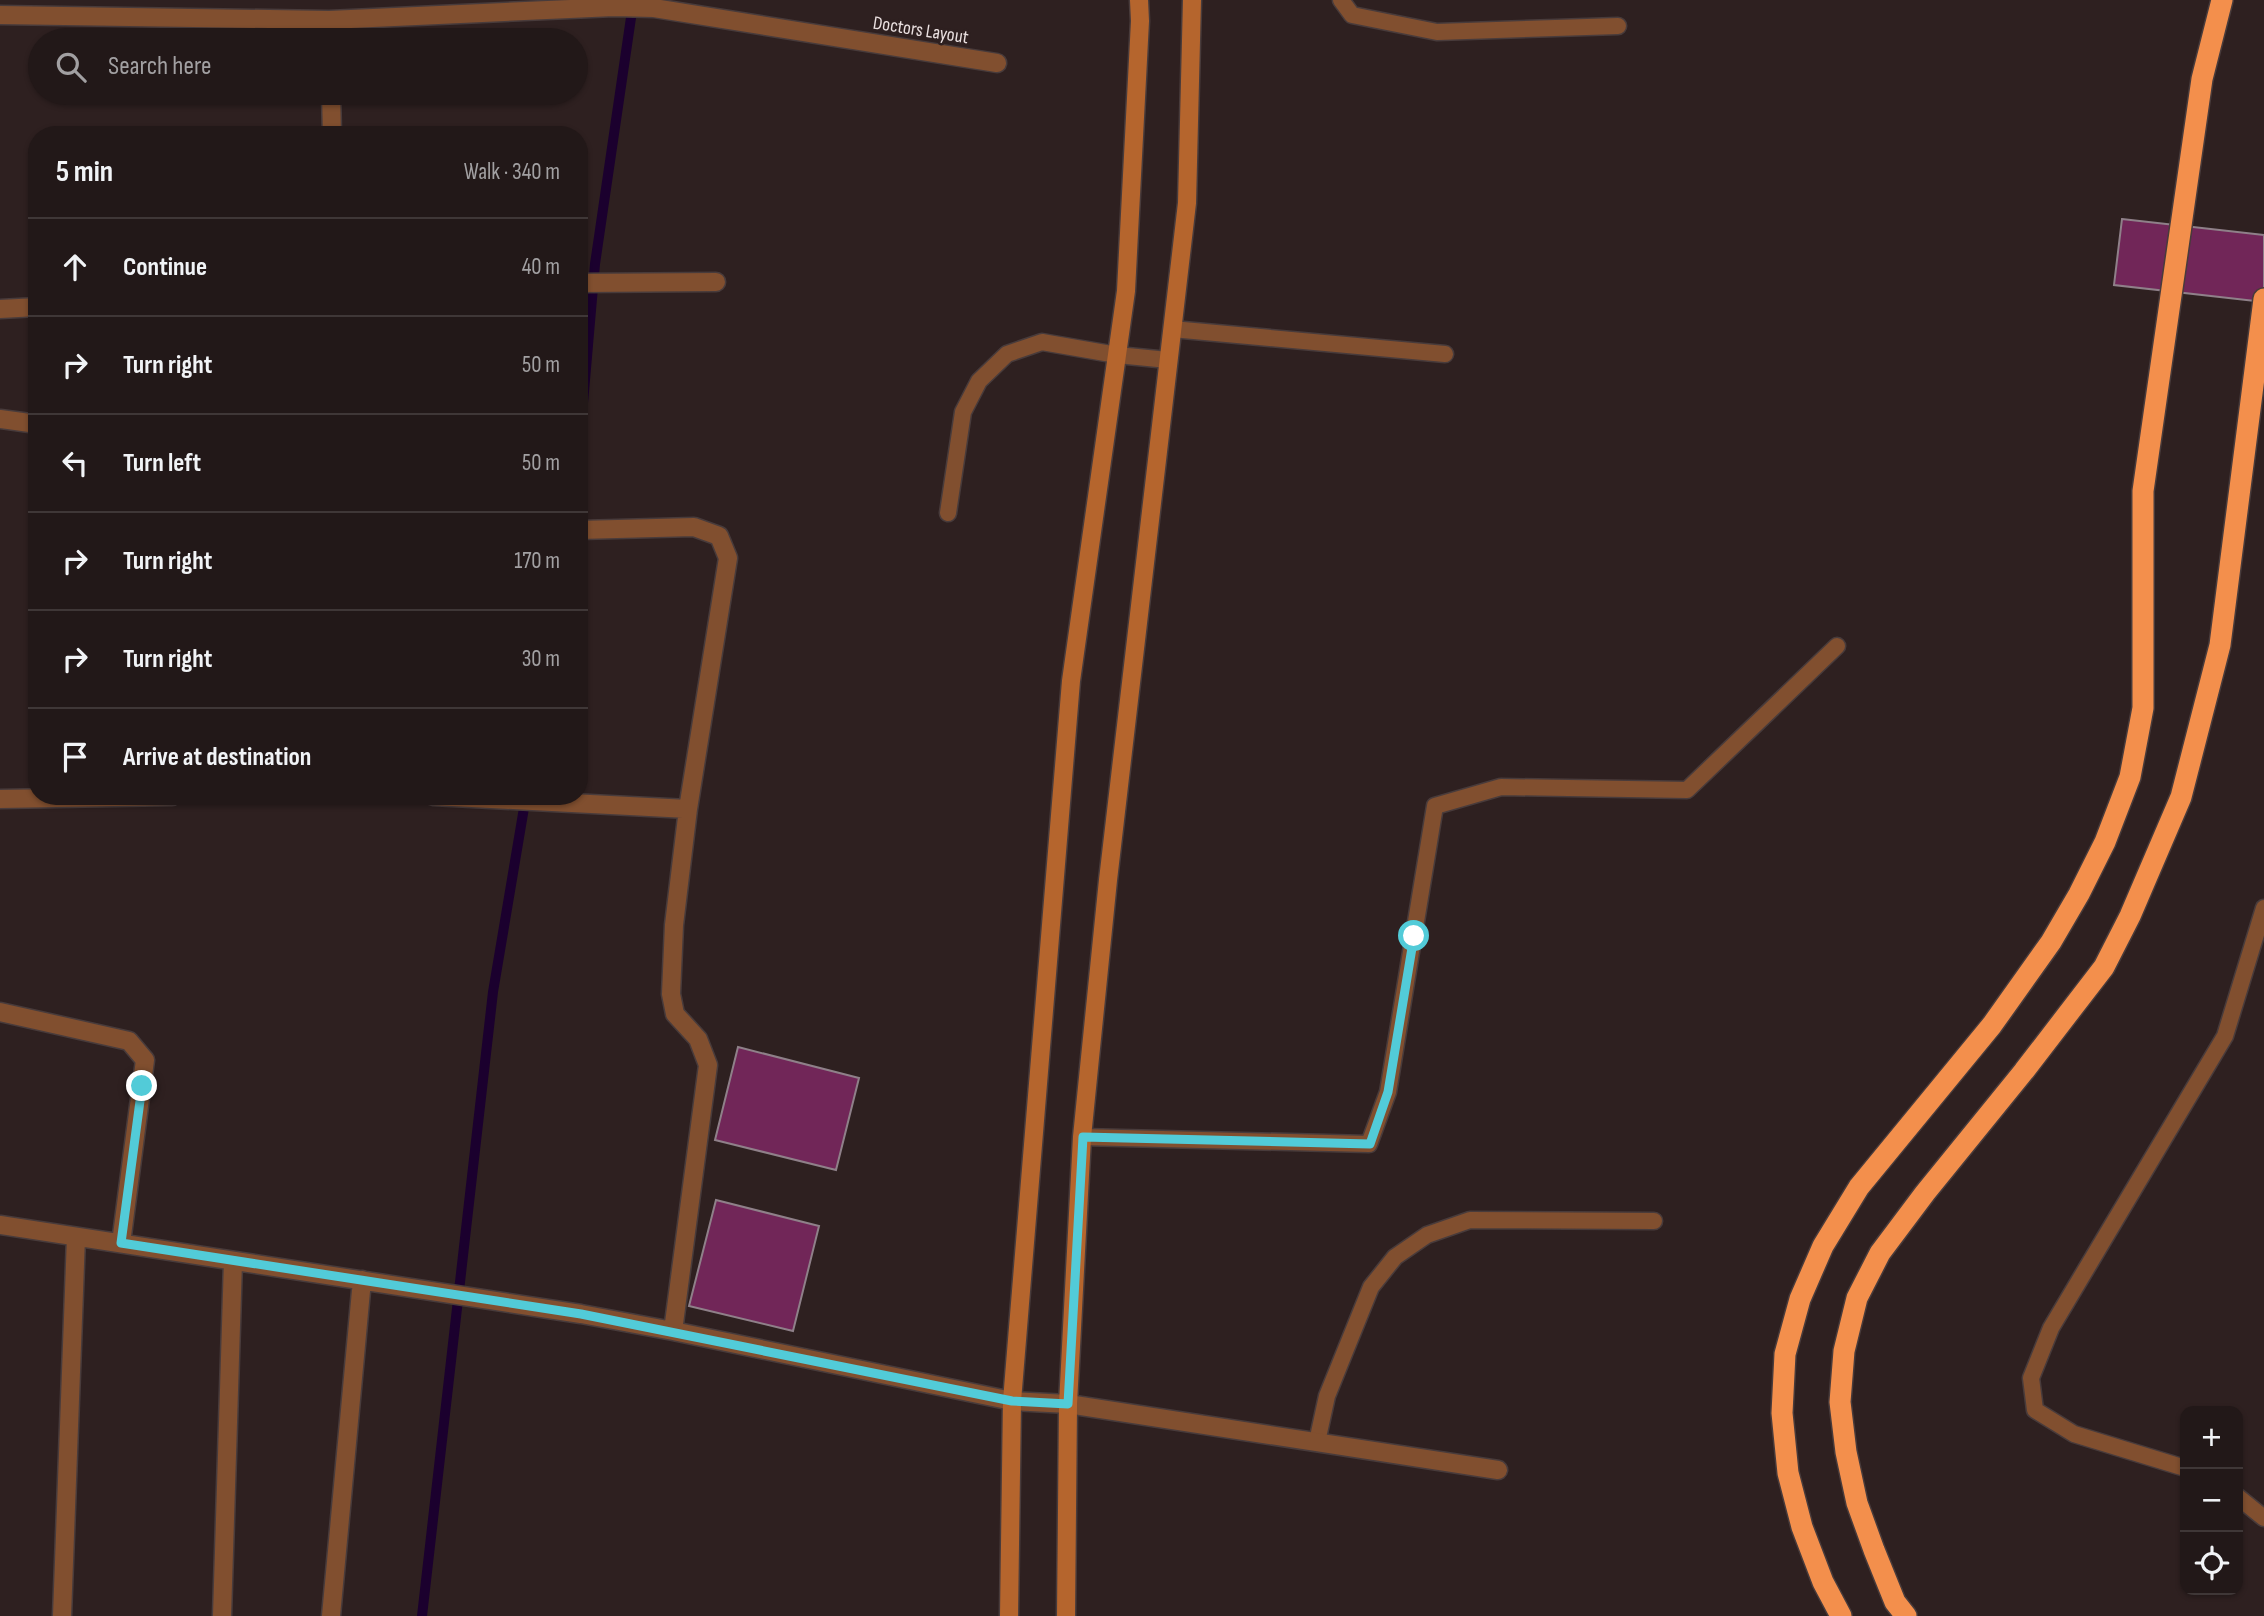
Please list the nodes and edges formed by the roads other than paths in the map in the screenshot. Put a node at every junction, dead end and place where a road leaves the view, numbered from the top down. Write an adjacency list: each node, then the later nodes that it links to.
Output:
1 (1139, 0): 19 (main road)
2 (1192, 0): 17 (main road)
3 (1341, 0): 7 (lane)
4 (2222, 0): 52 (highway)
5 (0, 15): 6 (street, Doctors Layout)
6 (329, 20): 8 (street); 9 (street, Doctors Layout)
7 (1618, 26)
8 (329, 28)
9 (997, 63)
10 (331, 105): 11 (street)
11 (332, 126)
12 (716, 282): 13 (street)
13 (588, 284)
14 (2264, 299): 53 (highway)
15 (28, 307): 16 (street)
16 (0, 309)
17 (1172, 329): 18 (lane); 20 (main road)
18 (1445, 354)
19 (1117, 355): 20 (lane); 23 (lane); 40 (main road)
20 (1168, 360): 32 (main road)
21 (0, 419): 22 (street)
22 (28, 423)
23 (948, 513)
24 (588, 530): 29 (street)
25 (1837, 646): 32 (lane)
26 (0, 799): 27 (street)
27 (28, 799)
28 (588, 804): 29 (street)
29 (688, 809): 39 (street)
30 (2264, 908): 43 (lane)
31 (0, 1012): 36 (street)
32 (1083, 1137): 41 (main road)
33 (1654, 1221): 42 (lane)
34 (0, 1225): 35 (street)
35 (76, 1237): 36 (street); 47 (street)
36 (121, 1243): 37 (street)
37 (233, 1261): 38 (street); 48 (street)
38 (362, 1280): 39 (street); 49 (street)
39 (673, 1332): 40 (street)
40 (1012, 1401): 41 (street); 50 (main road)
41 (1068, 1404): 42 (street); 51 (main road)
42 (1317, 1442): 44 (street)
43 (2180, 1466)
44 (1498, 1469)
45 (2243, 1501): 46 (lane)
46 (2264, 1518)
47 (62, 1616)
48 (222, 1616)
49 (331, 1616)
50 (1009, 1616)
51 (1066, 1616)
52 (1841, 1616)
53 (1906, 1616)

